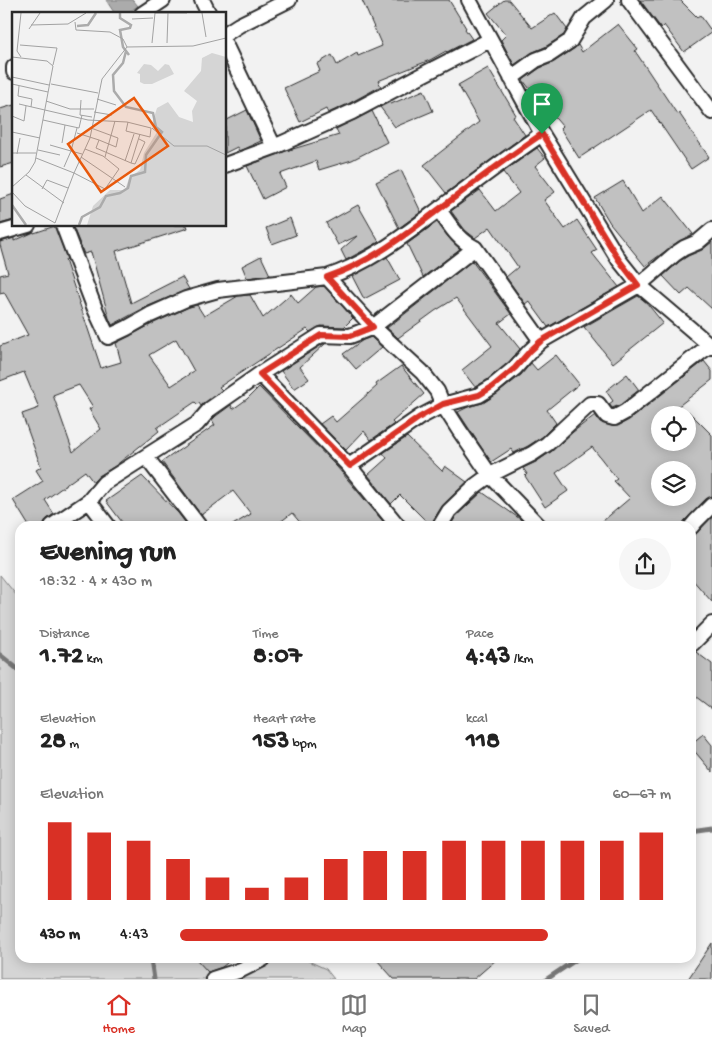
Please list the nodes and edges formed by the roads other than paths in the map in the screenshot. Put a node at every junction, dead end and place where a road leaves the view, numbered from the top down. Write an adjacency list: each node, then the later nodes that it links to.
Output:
1 (163, 0): 7 (street)
2 (202, 0): 8 (street)
3 (289, 0): 9 (street)
4 (469, 0): 10 (street)
5 (606, 0): 12 (street)
6 (629, 0): 13 (street)
7 (145, 12)
8 (208, 12)
9 (226, 33)
10 (490, 40): 12 (street); 15 (street)
11 (226, 46): 15 (street)
12 (511, 78): 14 (street)
13 (712, 112)
14 (542, 134): 17 (street); 24 (street)
15 (274, 147): 16 (street)
16 (226, 165)
17 (439, 210): 22 (street); 23 (street)
18 (24, 226): 21 (street)
19 (63, 226): 23 (street)
20 (712, 230): 24 (street)
21 (0, 233)
22 (475, 248): 25 (street); 26 (street)
23 (327, 277): 25 (street)
24 (638, 285): 26 (street); 27 (street)
25 (373, 327): 28 (street); 29 (street)
26 (541, 341): 29 (street)
27 (711, 346): 32 (street)
28 (260, 374): 30 (street); 31 (street)
29 (443, 404): 31 (street); 32 (street)
30 (146, 457): 33 (street); 37 (street)
31 (350, 466): 38 (street)
32 (490, 475): 39 (street); 40 (street)
33 (89, 501): 35 (street); 36 (street)
34 (712, 505): 41 (street)
35 (59, 521)
36 (104, 521)
37 (195, 521)
38 (394, 521)
39 (443, 521)
40 (534, 521)
41 (696, 521)
42 (712, 624): 43 (street)
43 (696, 640)
44 (255, 963): 45 (street)
45 (213, 979)

